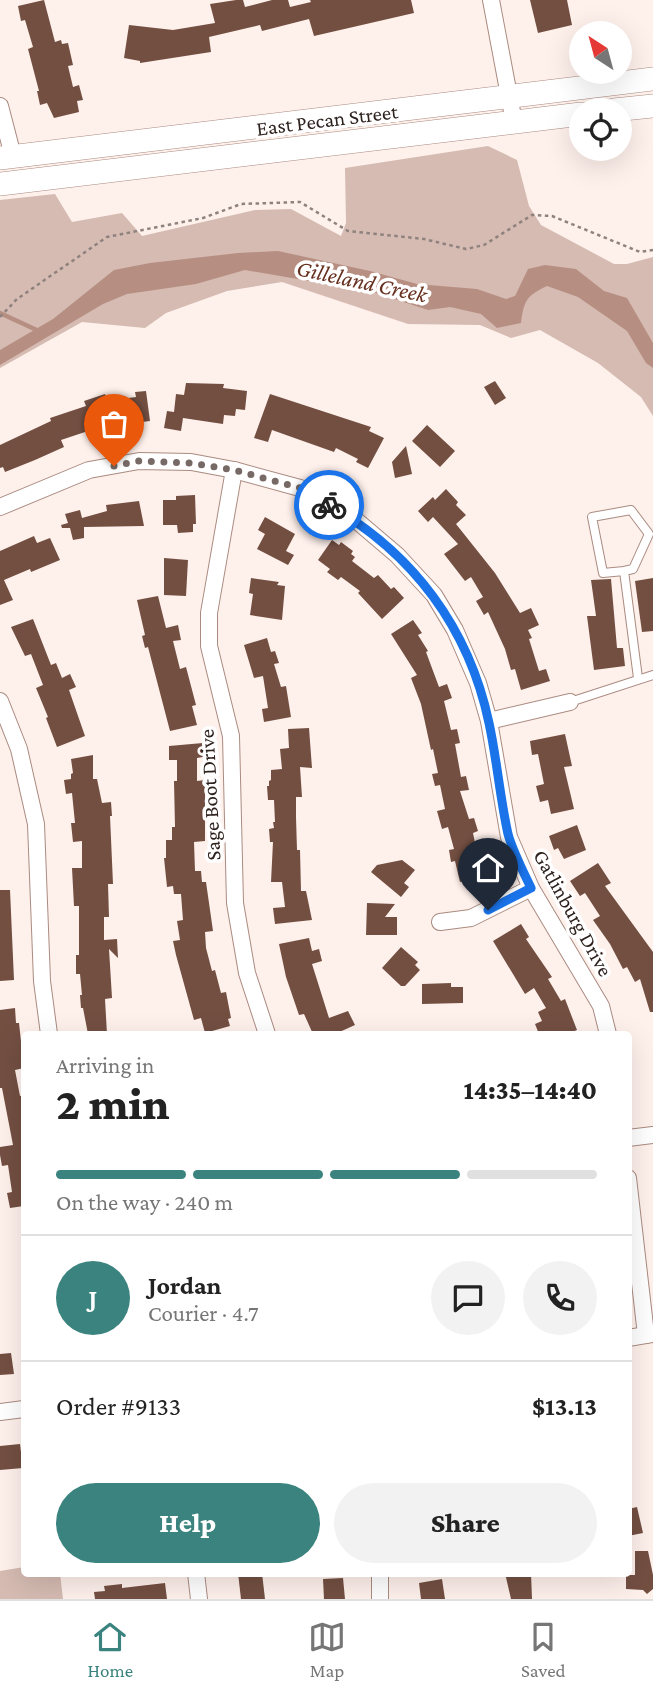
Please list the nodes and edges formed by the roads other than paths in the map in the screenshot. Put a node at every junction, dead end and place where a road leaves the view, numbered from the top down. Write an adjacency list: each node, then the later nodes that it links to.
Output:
1 (491, 0): 3 (street)
2 (653, 79): 3 (main road, East Pecan Street)
3 (509, 98): 8 (street); 9 (main road, East Pecan Street)
4 (0, 106): 9 (street)
5 (653, 106): 6 (main road)
6 (632, 108)
7 (569, 115): 8 (main road, East Pecan Street)
8 (514, 122): 10 (main road, East Pecan Street)
9 (6, 157)
10 (0, 184)
11 (234, 470): 12 (street, Gatlinburg Drive); 19 (street, Gatlinburg Drive); 23 (street, Sage Boot Drive)
12 (0, 507)
13 (651, 534): 14 (lane); 14 (lane)
14 (624, 571): 16 (lane)
15 (653, 675): 16 (lane)
16 (638, 678): 18 (lane)
17 (0, 701): 22 (street)
18 (570, 702): 19 (street)
19 (489, 721): 20 (street, Gatlinburg Drive)
20 (531, 888): 21 (street); 24 (street, Gatlinburg Drive)
21 (440, 922)
22 (49, 1031)
23 (266, 1031)
24 (606, 1031)
25 (653, 1135): 26 (street)
26 (632, 1138)
27 (632, 1207): 28 (street)
28 (650, 1335): 29 (street)
29 (632, 1337)
30 (21, 1409): 31 (street)
31 (0, 1412)
32 (196, 1577): 34 (street)
33 (380, 1577): 35 (street)
34 (199, 1599)
35 (380, 1599)

